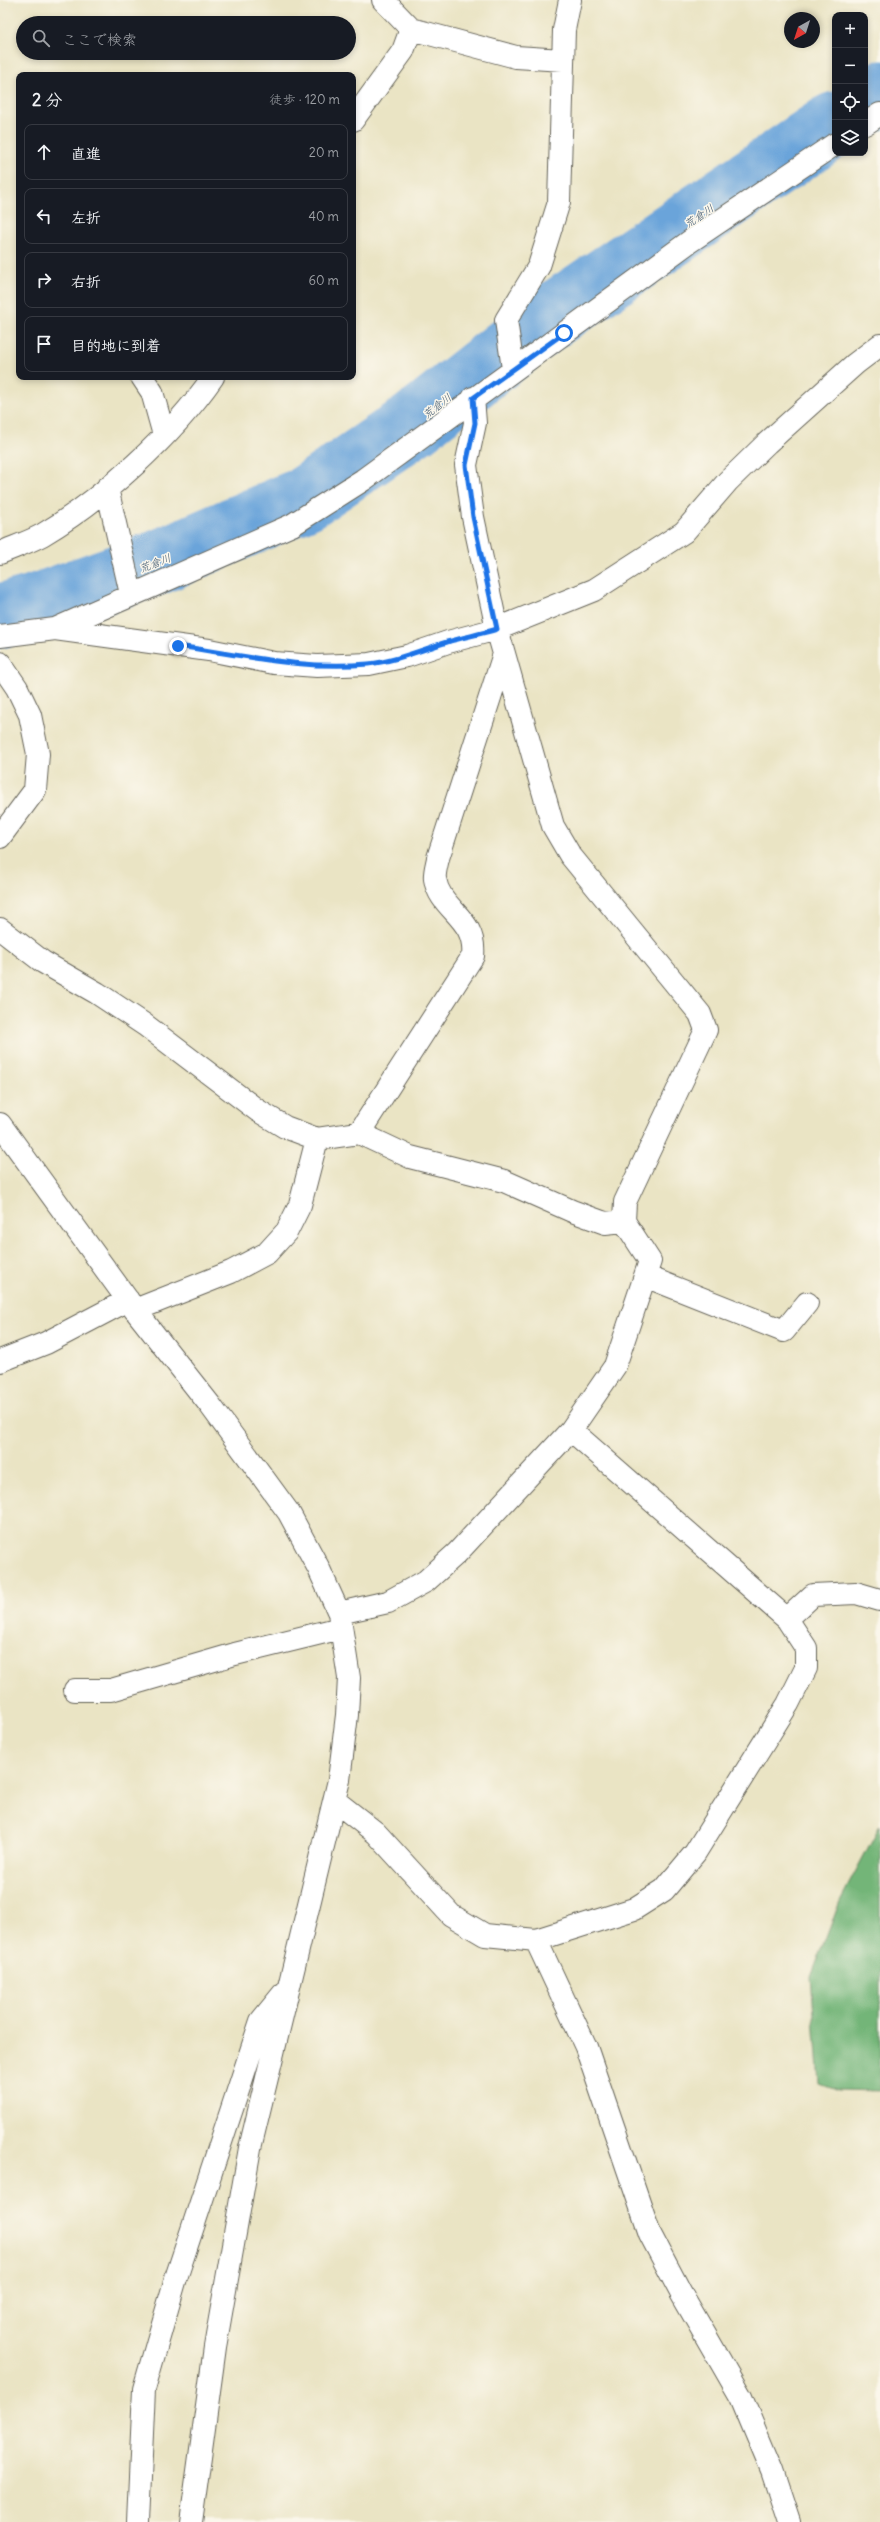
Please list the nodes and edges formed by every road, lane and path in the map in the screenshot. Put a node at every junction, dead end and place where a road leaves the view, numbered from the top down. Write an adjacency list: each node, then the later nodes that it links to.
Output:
1 (383, 0): 3 (street)
2 (570, 0): 4 (street)
3 (411, 29): 4 (street); 6 (street)
4 (563, 60): 10 (street)
5 (880, 114): 7 (street)
6 (356, 116)
7 (868, 122)
8 (832, 146): 10 (street)
9 (880, 345): 19 (street)
10 (513, 369): 13 (street)
11 (144, 380): 14 (street)
12 (210, 380): 14 (street)
13 (473, 398): 17 (street); 19 (street)
14 (164, 435): 15 (street)
15 (107, 488): 16 (street); 17 (street)
16 (0, 553)
17 (131, 594): 18 (street)
18 (55, 629): 19 (street); 20 (street)
19 (497, 629): 21 (street)
20 (0, 636)
21 (504, 654): 26 (street); 28 (street)
22 (0, 663): 23 (street)
23 (0, 837)
24 (0, 929): 27 (street)
25 (0, 1124): 31 (street)
26 (359, 1133): 27 (street); 28 (street)
27 (317, 1139): 31 (street)
28 (624, 1221): 29 (street)
29 (645, 1276): 30 (street); 33 (street)
30 (807, 1303)
31 (131, 1305): 32 (street); 36 (street)
32 (0, 1361)
33 (571, 1430): 35 (street); 36 (street)
34 (880, 1600): 35 (street)
35 (787, 1619): 39 (street)
36 (340, 1620): 37 (street); 38 (street)
37 (75, 1690)
38 (334, 1800): 39 (street); 40 (street)
39 (536, 1940): 43 (street)
40 (286, 1990): 41 (street); 42 (street)
41 (138, 2522)
42 (191, 2522)
43 (789, 2522)

